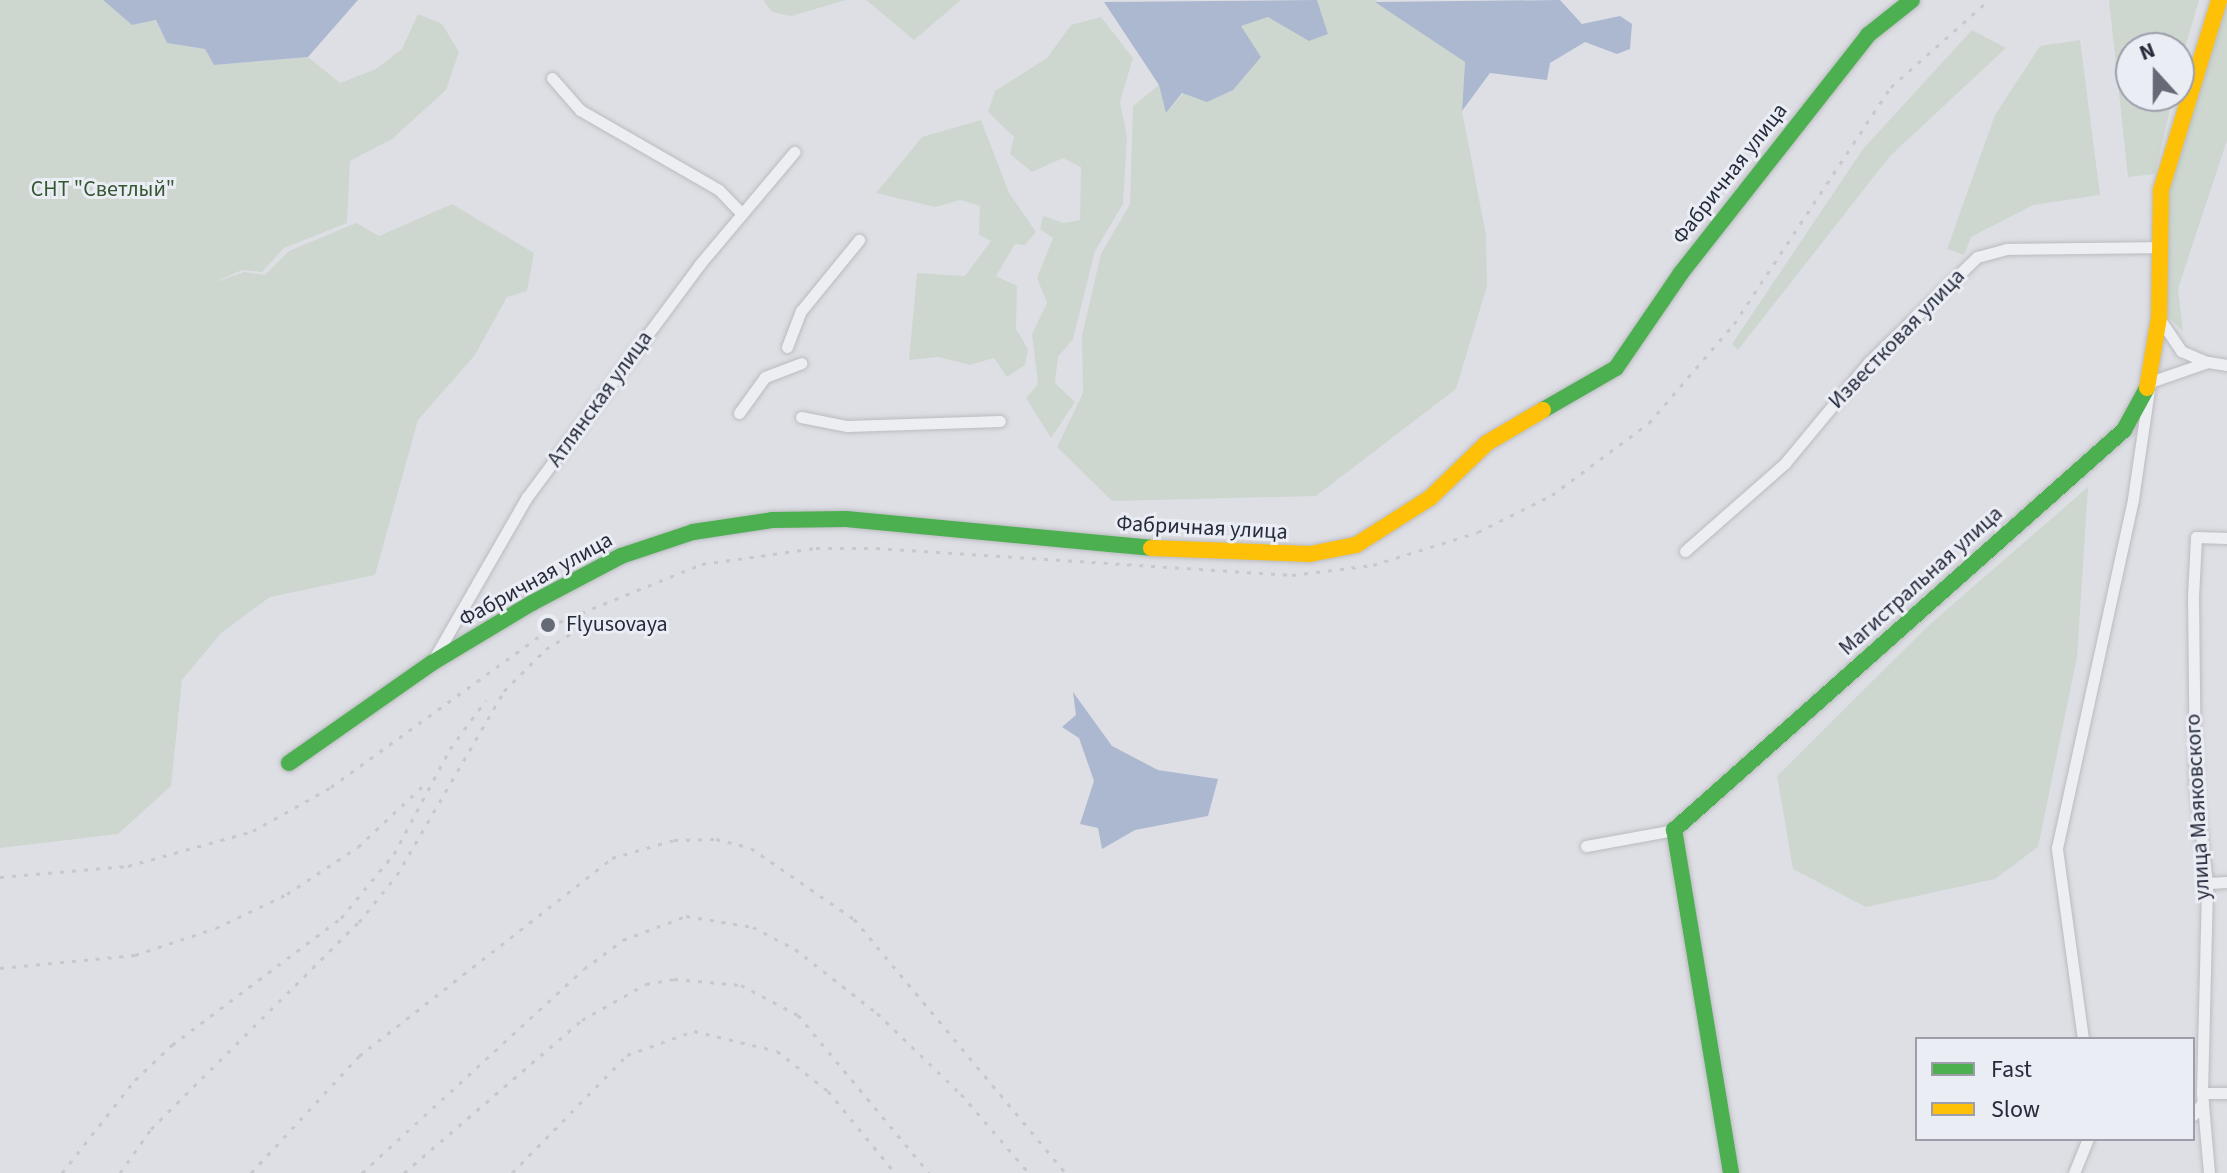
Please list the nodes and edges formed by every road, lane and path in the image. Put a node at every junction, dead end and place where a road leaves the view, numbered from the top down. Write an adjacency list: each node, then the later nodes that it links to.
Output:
1 (1912, 0): 19 (street, Фабричная улица)
2 (2219, 0): 7 (street, Магистральная улица)
3 (552, 78): 5 (street)
4 (794, 152): 5 (street, Атлянская улица)
5 (740, 212): 19 (street, Атлянская улица)
6 (859, 240): 9 (street)
7 (2162, 247): 8 (street, Магистральная улица); 18 (street, Известковая улица)
8 (2159, 318): 10 (street); 13 (street, Магистральная улица)
9 (787, 347)
10 (2208, 362): 12 (street); 13 (street)
11 (801, 363): 14 (street)
12 (2227, 365)
13 (2150, 382): 21 (street, Магистральная улица); 25 (street)
14 (739, 413)
15 (801, 417): 16 (street)
16 (1000, 421)
17 (2227, 538): 24 (street, улица Маяковского)
18 (1685, 551)
19 (432, 663): 20 (street, Фабричная улица)
20 (289, 763)
21 (1674, 830): 22 (street); 30 (street)
22 (1586, 846)
23 (2227, 882): 24 (street)
24 (2207, 883): 27 (street, улица Маяковского)
25 (2083, 1037)
26 (2227, 1093): 27 (street)
27 (2203, 1097): 28 (street); 32 (street, улица Маяковского)
28 (2195, 1111)
29 (2087, 1141): 31 (street)
30 (1731, 1173)
31 (2074, 1173)
32 (2209, 1173)

